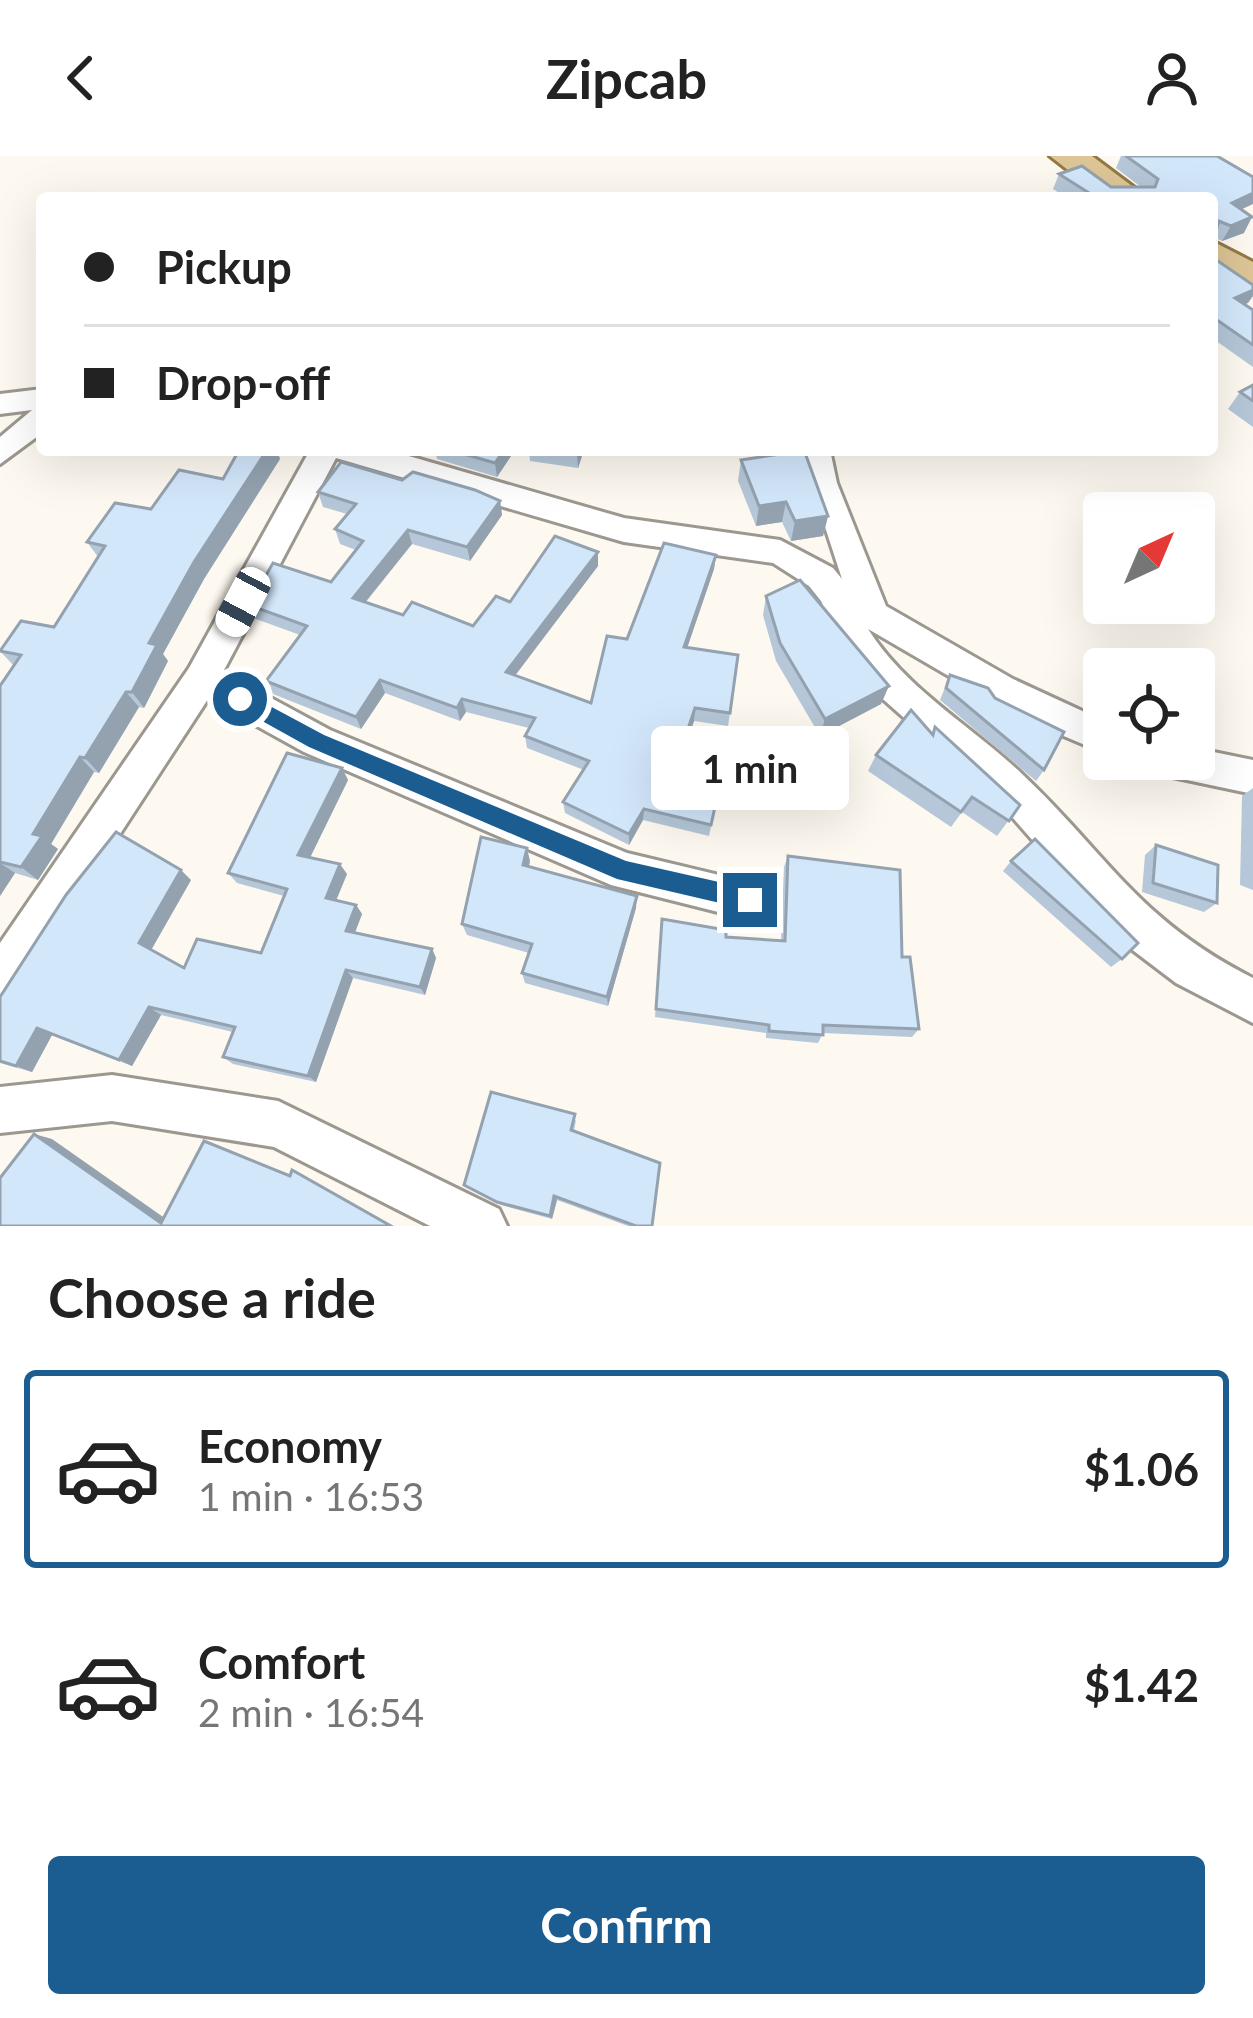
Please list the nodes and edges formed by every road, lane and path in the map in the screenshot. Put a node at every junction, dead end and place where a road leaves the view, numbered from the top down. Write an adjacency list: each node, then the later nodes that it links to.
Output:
1 (1068, 156): 2 (main road)
2 (1120, 192)
3 (1218, 257): 4 (main road)
4 (1253, 280)
5 (36, 400): 6 (street)
6 (0, 404)
7 (36, 422): 8 (street)
8 (0, 453)
9 (322, 456): 14 (street)
10 (367, 456): 12 (street)
11 (816, 456): 13 (street)
12 (835, 594): 13 (street); 20 (street)
13 (872, 613): 15 (street)
14 (202, 678): 18 (street); 19 (street)
15 (1083, 730)
16 (1215, 768): 17 (street)
17 (1253, 776)
18 (750, 900)
19 (0, 980)
20 (1253, 1001)
21 (0, 1110): 22 (street)
22 (482, 1226)

